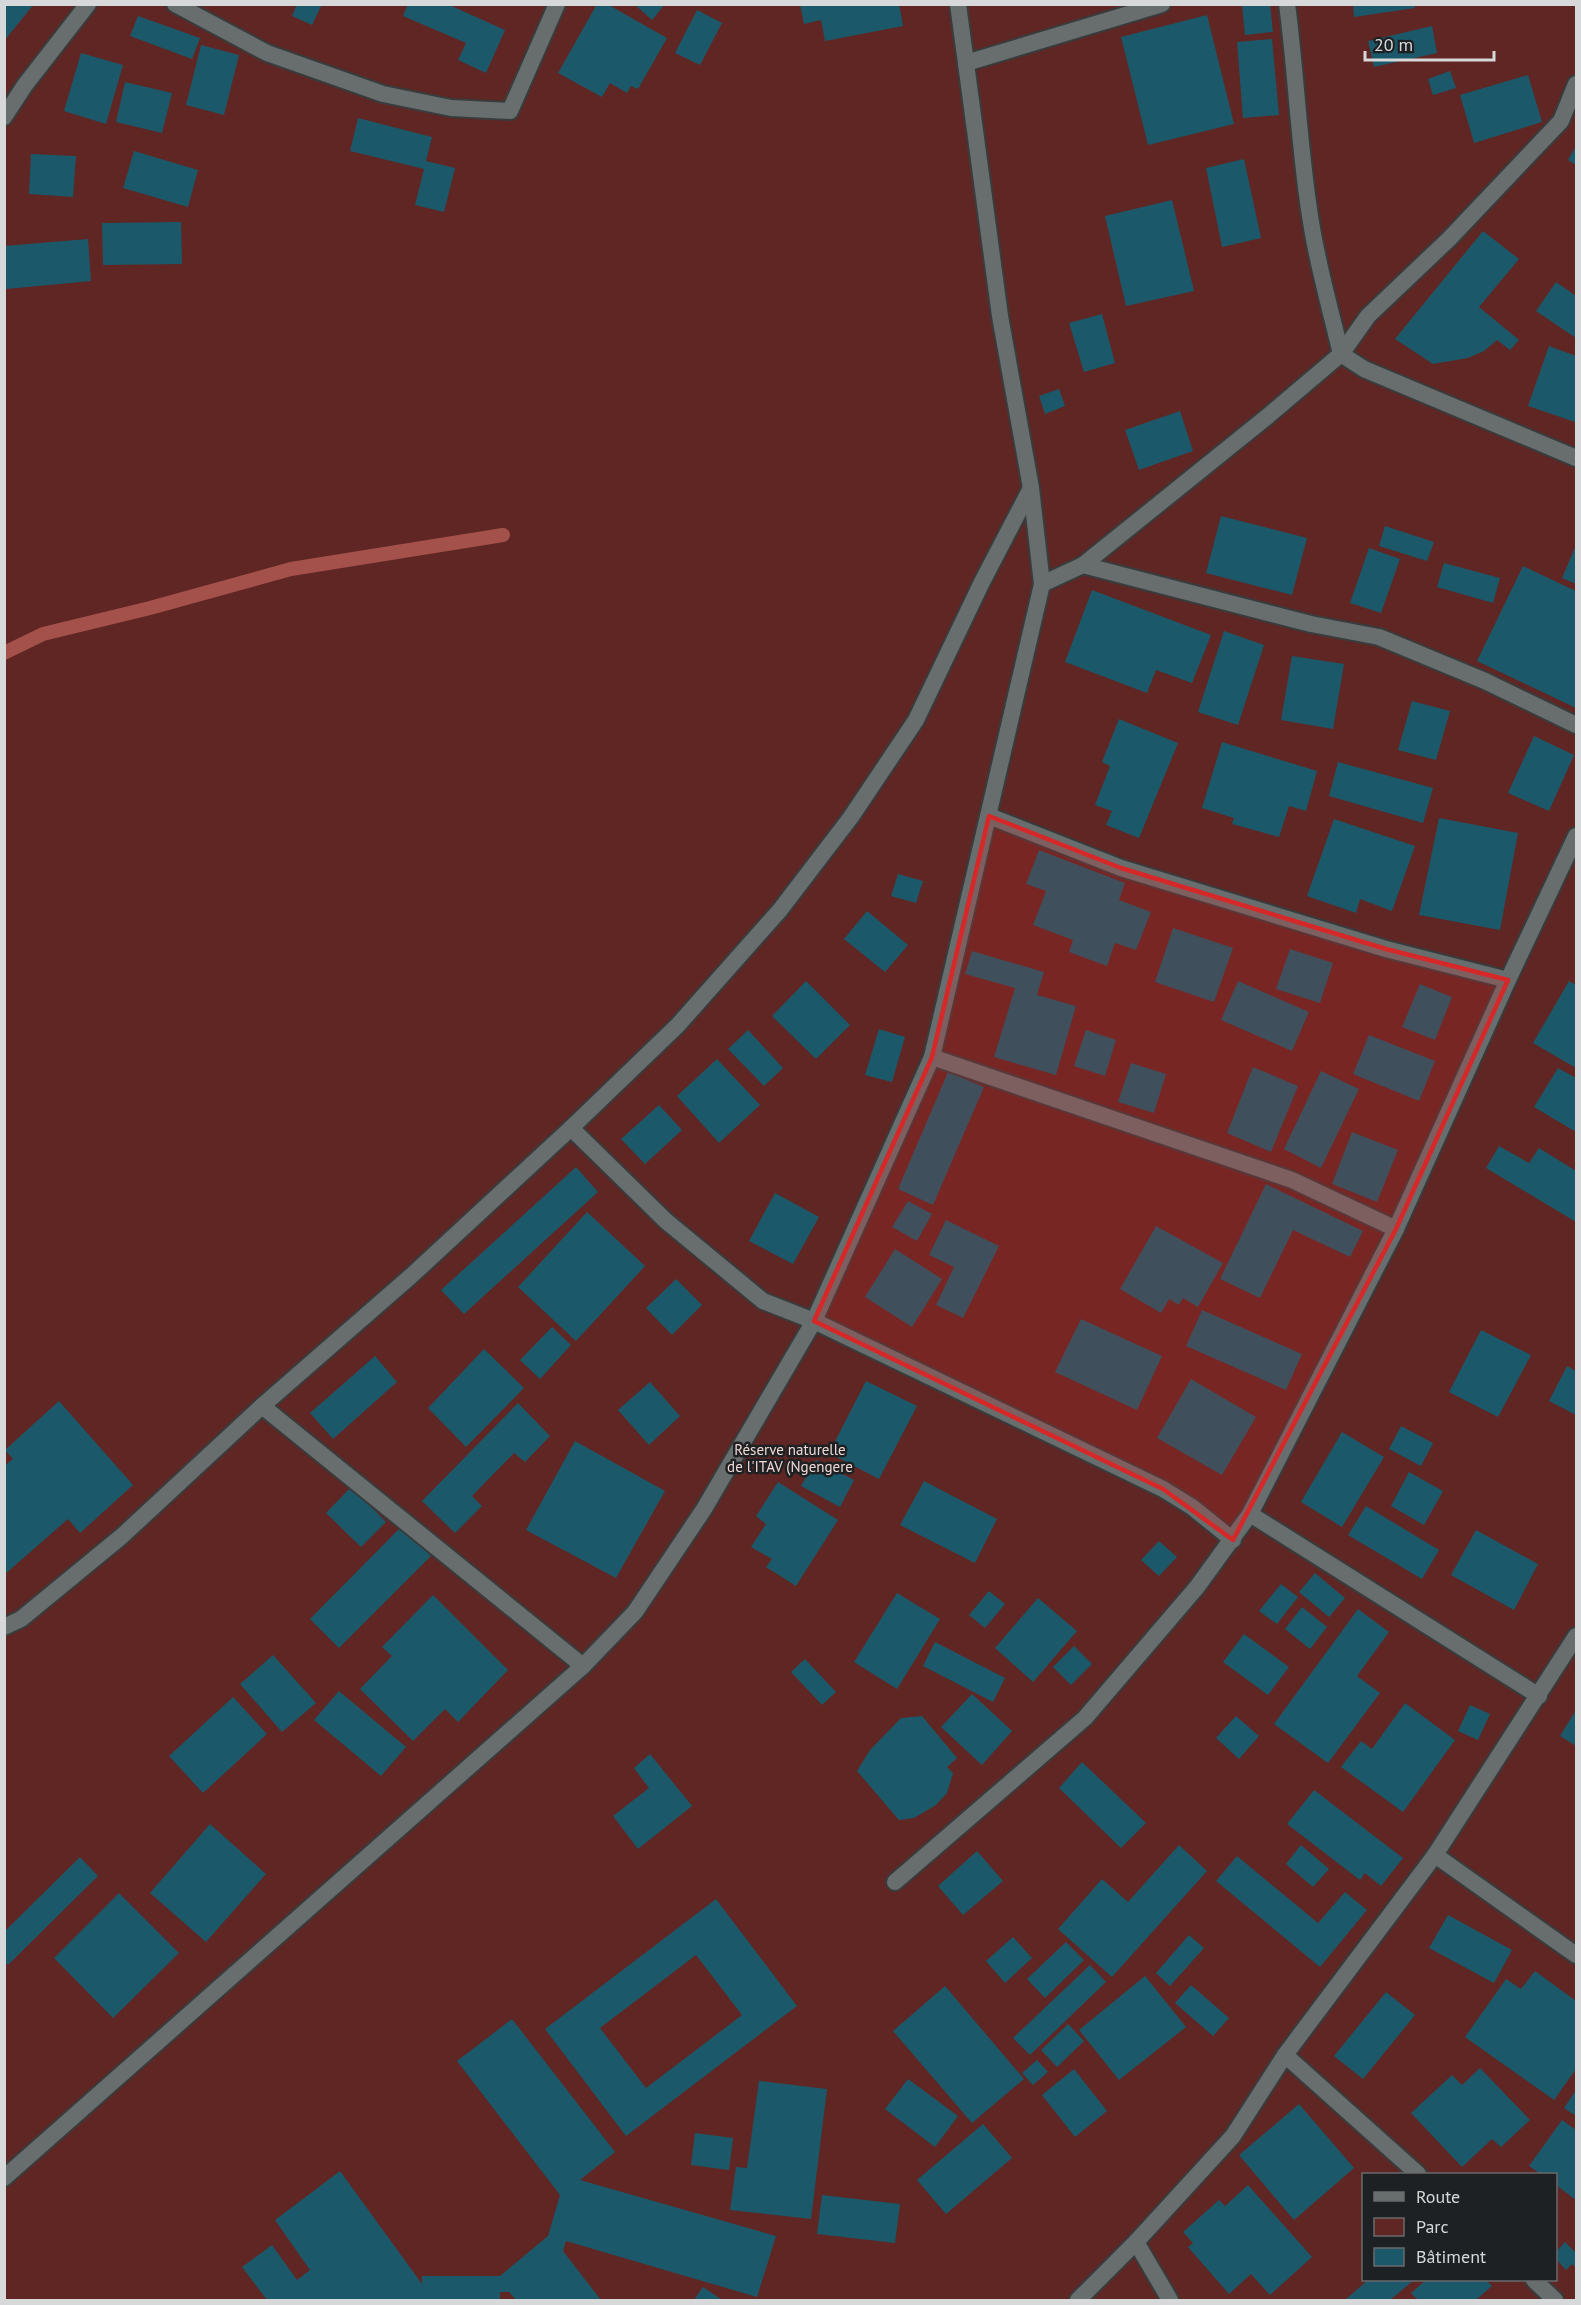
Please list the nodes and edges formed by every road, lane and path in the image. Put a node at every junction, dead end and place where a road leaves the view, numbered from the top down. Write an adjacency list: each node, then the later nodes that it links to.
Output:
1 (88, 4): 9 (street)
2 (175, 4): 3 (street)
3 (557, 4)
4 (958, 4): 7 (street)
5 (1162, 4): 7 (street)
6 (1287, 4): 10 (street)
7 (966, 63): 12 (street)
8 (1576, 84): 10 (street)
9 (4, 117)
10 (1341, 354): 11 (street); 13 (street)
11 (1576, 458)
12 (1031, 488): 14 (street); 20 (street)
13 (1083, 565): 14 (street); 15 (street)
14 (1042, 584): 16 (street)
15 (1576, 725)
16 (989, 816): 18 (street); 19 (street)
17 (1576, 836): 18 (street)
18 (1508, 980): 21 (street)
19 (932, 1057): 21 (street); 22 (street)
20 (571, 1128): 22 (street); 23 (street)
21 (1396, 1229): 24 (street)
22 (814, 1321): 25 (street); 28 (street)
23 (262, 1406): 26 (street); 28 (street)
24 (1250, 1514): 25 (street); 29 (street)
25 (1233, 1540): 31 (street)
26 (4, 1627)
27 (1576, 1636): 29 (street)
28 (583, 1666): 35 (street)
29 (1539, 1696): 30 (street)
30 (1435, 1855): 32 (street); 33 (street)
31 (895, 1882)
32 (1576, 1954)
33 (1285, 2055): 34 (street); 36 (street)
34 (1416, 2173)
35 (4, 2178)
36 (1136, 2242): 38 (street); 39 (street)
37 (1535, 2281): 40 (street)
38 (1078, 2301)
39 (1170, 2301)
40 (1556, 2301)

